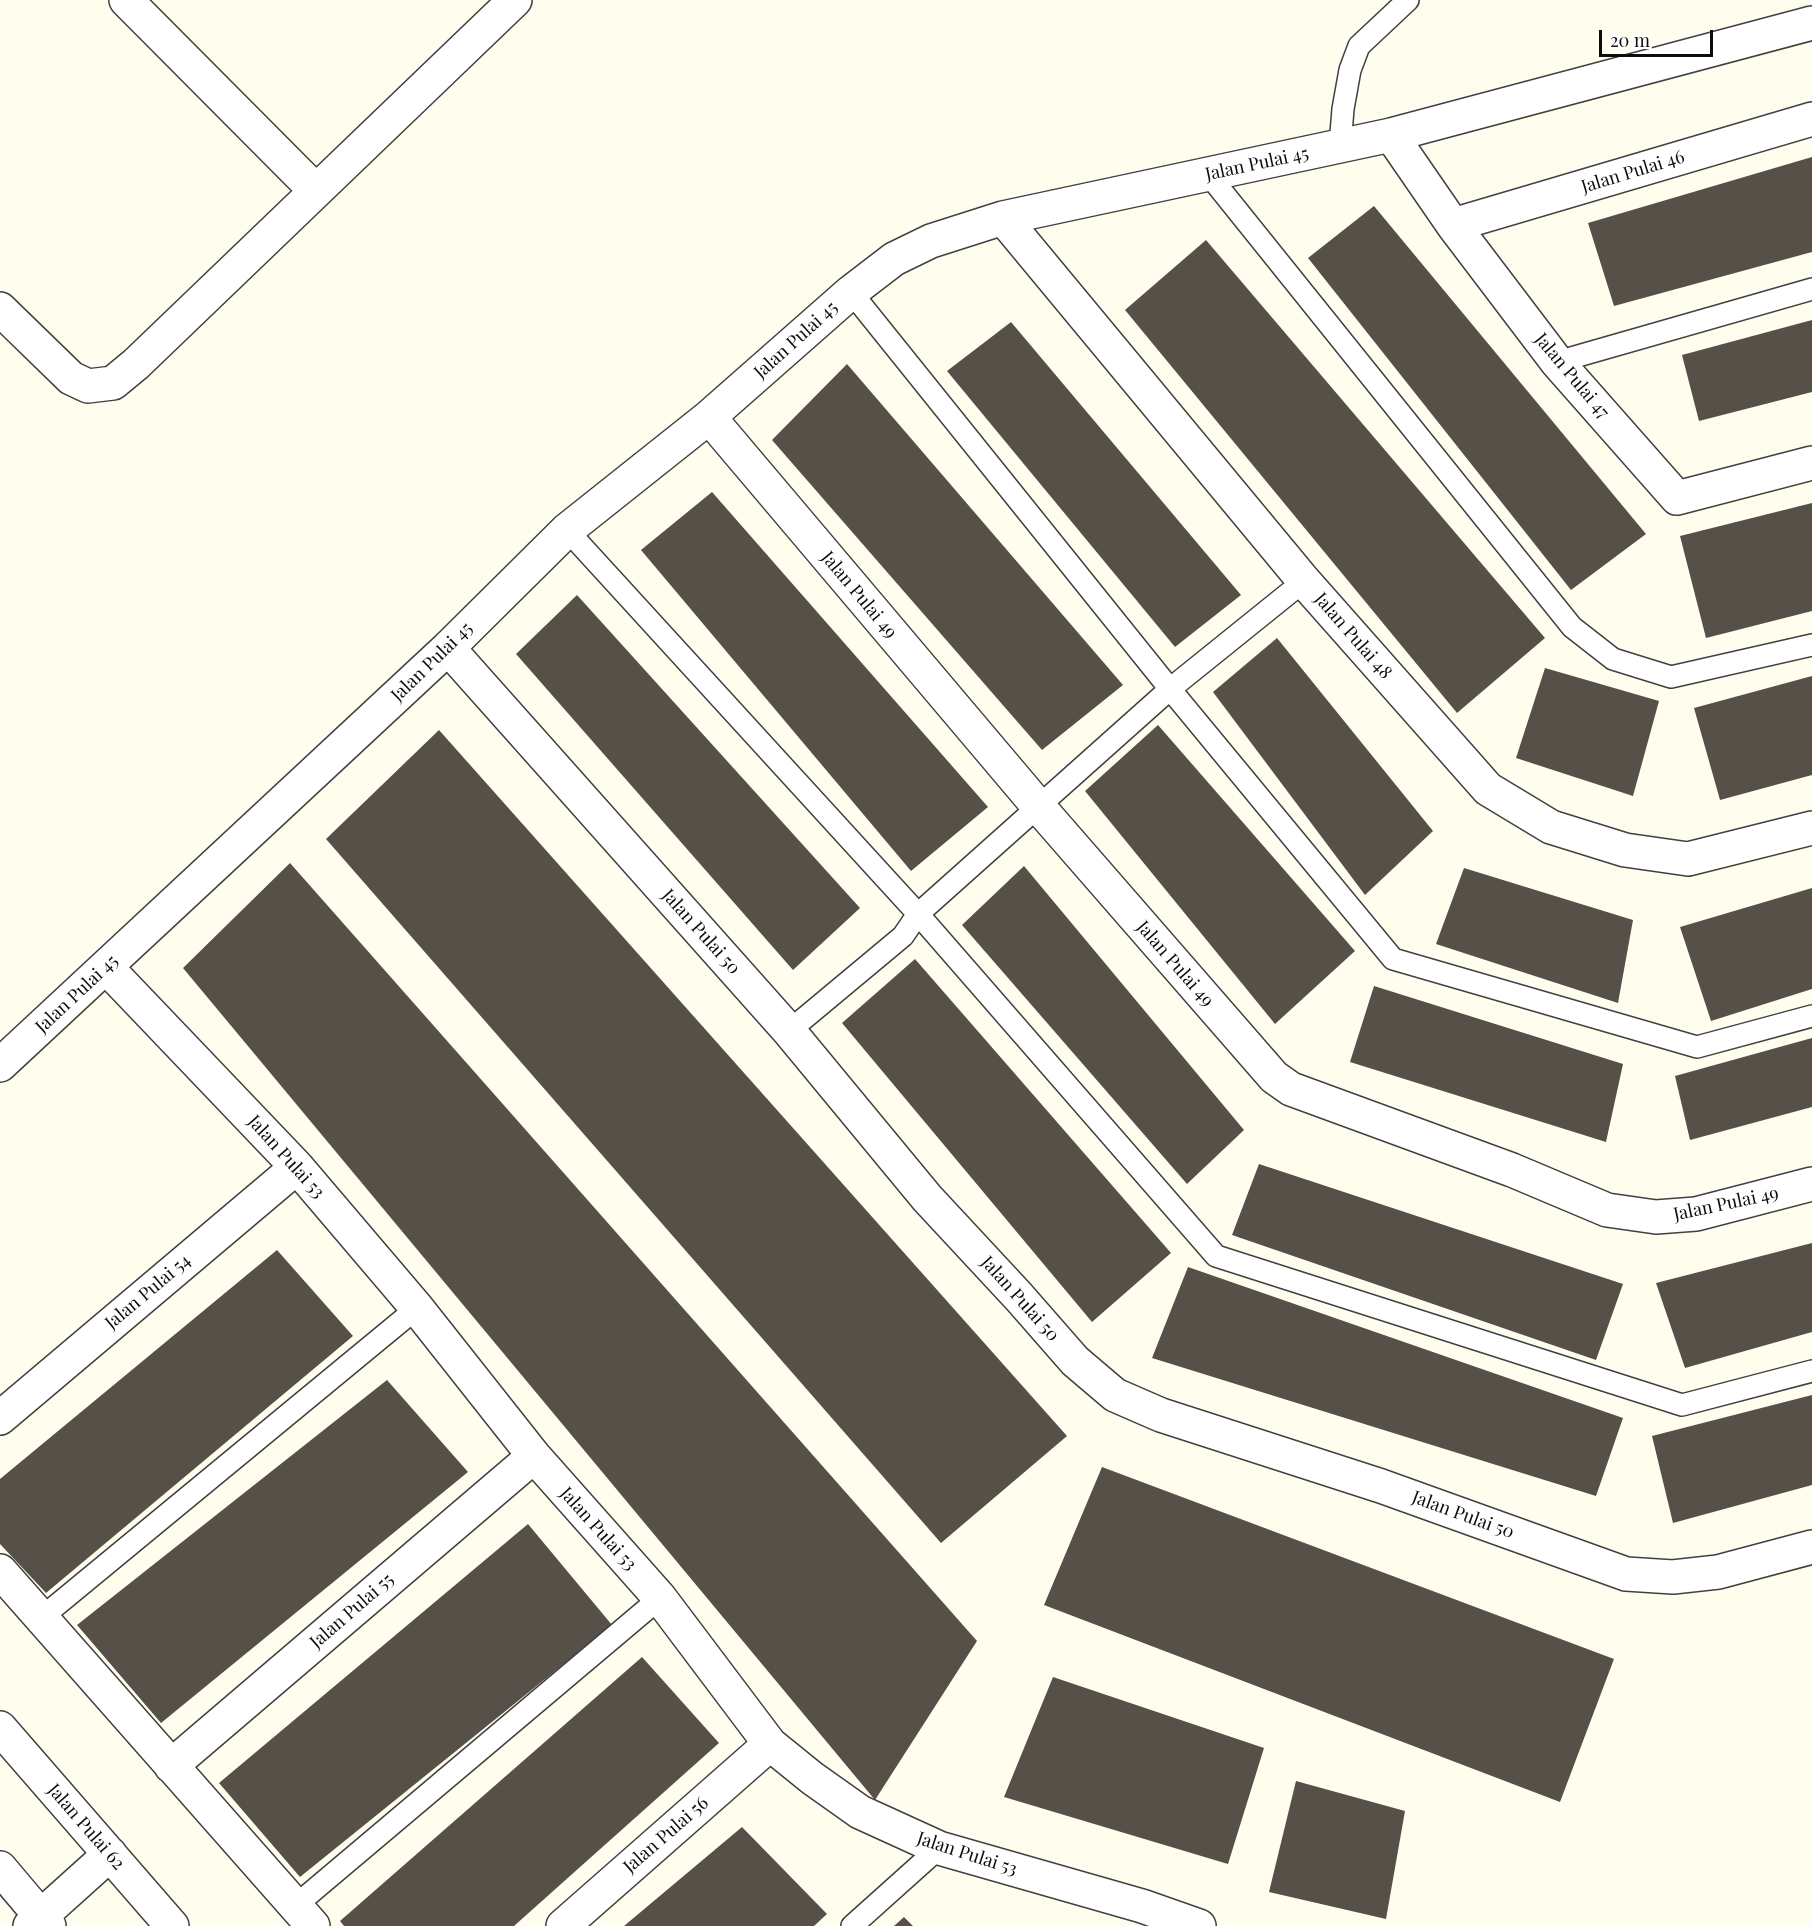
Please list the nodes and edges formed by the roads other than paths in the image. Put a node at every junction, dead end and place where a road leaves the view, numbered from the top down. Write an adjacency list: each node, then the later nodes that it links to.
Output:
1 (126, 0): 9 (street)
2 (515, 0): 9 (street)
3 (1408, 0): 7 (lane)
4 (1812, 23): 6 (street, Jalan Pulai 45)
5 (1812, 118): 11 (street, Jalan Pulai 46)
6 (1391, 135): 7 (street, Jalan Pulai 45); 11 (street, Jalan Pulai 47)
7 (1340, 146): 8 (street, Jalan Pulai 45)
8 (1208, 174): 10 (street, Jalan Pulai 45); 20 (lane)
9 (316, 191): 14 (street)
10 (1003, 218): 13 (street, Jalan Pulai 45); 19 (street, Jalan Pulai 48)
11 (1454, 225): 15 (street, Jalan Pulai 47)
12 (1812, 290): 15 (lane)
13 (851, 292): 16 (street, Jalan Pulai 45); 22 (lane)
14 (0, 309)
15 (1557, 362): 17 (street, Jalan Pulai 47)
16 (709, 417): 18 (street, Jalan Pulai 45); 23 (street, Jalan Pulai 49)
17 (1812, 463)
18 (567, 530): 21 (street, Jalan Pulai 45); 25 (lane)
19 (1305, 581): 22 (lane); 24 (street, Jalan Pulai 48)
20 (1812, 645)
21 (447, 648): 26 (street, Jalan Pulai 45); 28 (street, Jalan Pulai 50)
22 (1170, 689): 23 (lane); 27 (lane)
23 (1038, 806): 25 (lane); 31 (street, Jalan Pulai 49)
24 (1812, 828)
25 (918, 914): 28 (lane); 33 (lane)
26 (106, 968): 29 (street, Jalan Pulai 45); 30 (street, Jalan Pulai 53)
27 (1812, 1016)
28 (789, 1031): 36 (street, Jalan Pulai 50)
29 (0, 1065)
30 (297, 1167): 32 (street, Jalan Pulai 53); 34 (street, Jalan Pulai 54)
31 (1812, 1184)
32 (417, 1308): 35 (street, Jalan Pulai 53); 39 (lane)
33 (1812, 1371)
34 (0, 1418)
35 (534, 1456): 38 (street, Jalan Pulai 53); 42 (street, Jalan Pulai 55)
36 (1812, 1547)
37 (0, 1571): 39 (street)
38 (660, 1598): 41 (street, Jalan Pulai 53); 46 (lane)
39 (41, 1618): 42 (street)
40 (0, 1728): 44 (street, Jalan Pulai 62)
41 (770, 1744): 43 (street, Jalan Pulai 53); 50 (street, Jalan Pulai 56)
42 (171, 1766): 46 (street)
43 (939, 1848): 47 (street, Jalan Pulai 53); 51 (lane)
44 (110, 1854): 48 (street); 49 (street, Jalan Pulai 62)
45 (0, 1868): 48 (street)
46 (304, 1916)
47 (1133, 1916): 52 (street, Jalan Pulai 53)
48 (40, 1923)
49 (172, 1926)
50 (562, 1926)
51 (852, 1926)
52 (1199, 1926)

